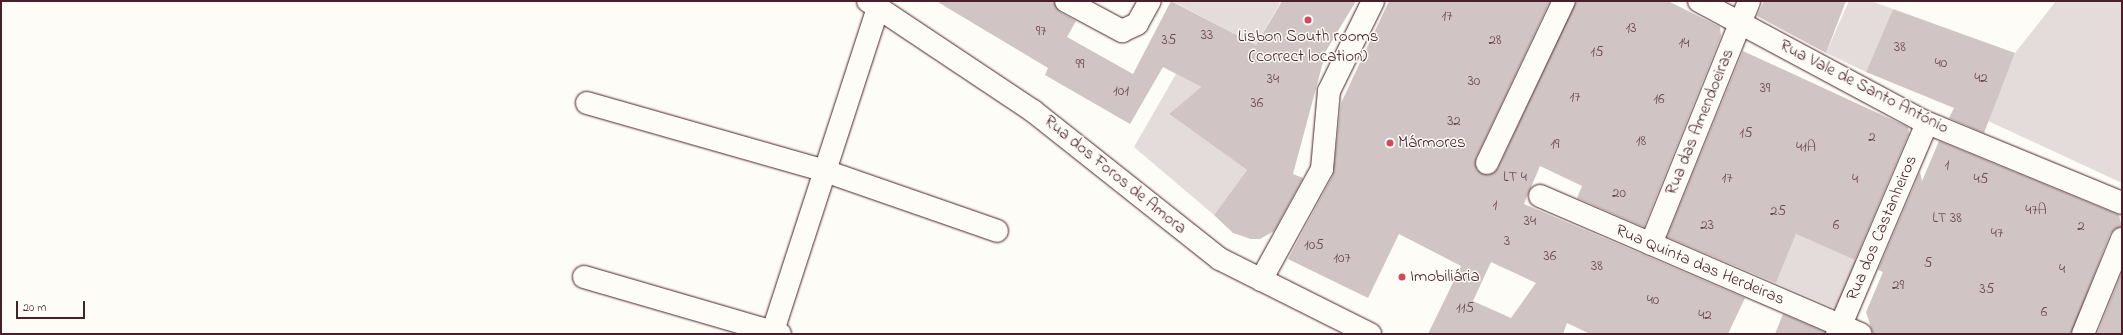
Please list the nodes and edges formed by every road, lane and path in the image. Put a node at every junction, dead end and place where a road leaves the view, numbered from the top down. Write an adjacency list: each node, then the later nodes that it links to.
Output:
1 (1066, 1): 2 (street)
2 (1150, 1)
3 (1373, 1): 19 (street)
4 (1564, 1): 11 (street)
5 (1699, 1): 8 (street, Rua Vale de Santo António)
6 (1750, 1): 8 (street, Rua das Amendoeiras)
7 (873, 4): 12 (street); 19 (street, Rua dos Foros de Amora)
8 (1740, 22): 10 (street, Rua Vale de Santo António); 17 (street, Rua das Amendoeiras)
9 (587, 103): 12 (street)
10 (1927, 123): 14 (street, Rua Vale de Santo António); 20 (street, Rua dos Castanheiros)
11 (1487, 163)
12 (826, 171): 15 (street); 21 (street)
13 (1540, 196): 17 (street, Rua Quinta das Herdeiras)
14 (2122, 203)
15 (998, 231)
16 (2122, 239): 24 (street)
17 (1650, 244): 20 (street, Rua Quinta das Herdeiras)
18 (584, 277): 21 (street)
19 (1262, 280): 22 (street, Rua dos Foros de Amora)
20 (1838, 329): 23 (street, Rua Quinta das Herdeiras)
21 (775, 333)
22 (1370, 334)
23 (1861, 334)
24 (2083, 334)

